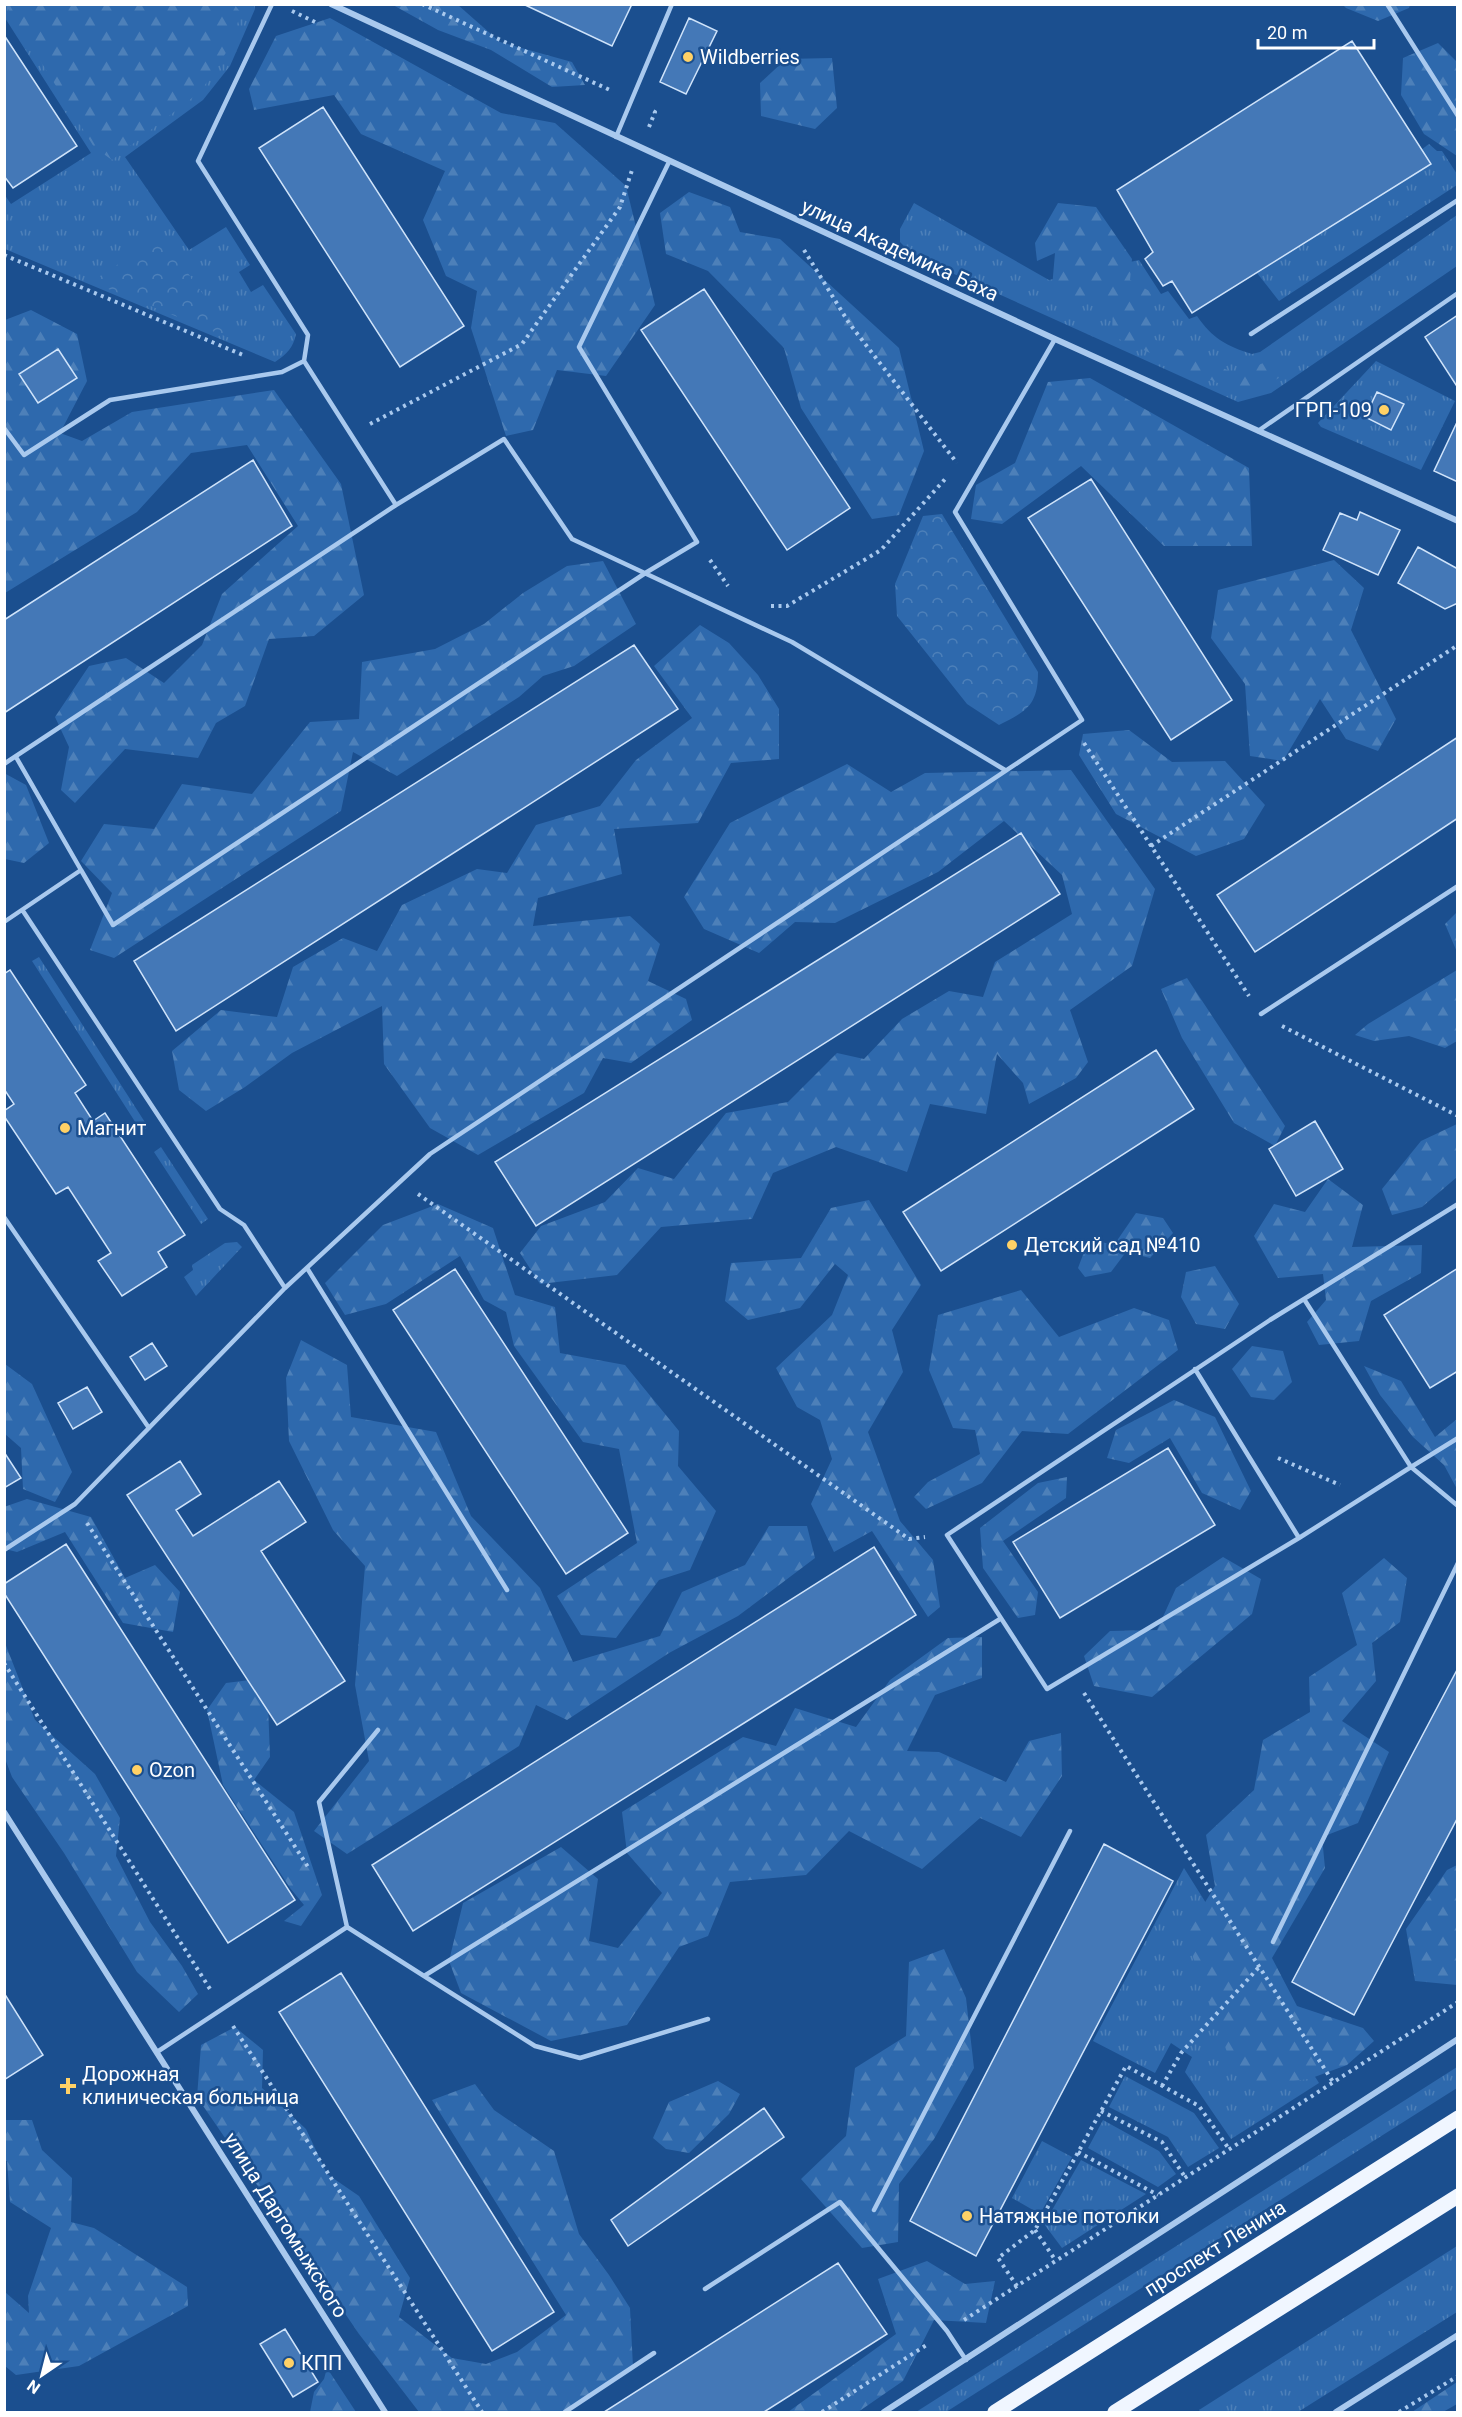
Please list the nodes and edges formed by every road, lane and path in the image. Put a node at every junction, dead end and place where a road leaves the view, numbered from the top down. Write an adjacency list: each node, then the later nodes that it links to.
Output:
1 (272, 4): 17 (lane)
2 (331, 4): 8 (street, улица Академика Баха)
3 (422, 4): 6 (path)
4 (672, 4): 6 (lane)
5 (1387, 4): 7 (lane)
6 (632, 101): 8 (lane); 9 (path)
7 (1458, 116)
8 (616, 137): 9 (street, улица Академика Баха)
9 (640, 148): 10 (street, улица Академика Баха); 21 (path)
10 (669, 162): 16 (street, улица Академика Баха); 24 (lane)
11 (1458, 200): 15 (lane)
12 (804, 249): 27 (path)
13 (4, 255): 18 (path)
14 (1458, 293): 20 (lane)
15 (1251, 334)
16 (1055, 339): 20 (street, улица Академика Баха); 29 (lane)
17 (304, 361): 18 (lane); 21 (lane)
18 (282, 372): 19 (lane)
19 (4, 428)
20 (1258, 430): 23 (street, улица Академика Баха)
21 (351, 434): 22 (lane)
22 (396, 506): 25 (lane); 30 (lane)
23 (1458, 521)
24 (697, 542): 25 (lane); 26 (path)
25 (647, 572): 32 (lane); 34 (lane)
26 (734, 594)
27 (761, 606)
28 (1458, 645): 33 (path)
29 (1073, 726): 32 (lane); 33 (path)
30 (16, 757): 31 (lane); 34 (lane)
31 (4, 764)
32 (1005, 770): 40 (lane)
33 (1151, 846): 38 (path)
34 (81, 870): 36 (lane)
35 (1458, 886): 38 (lane)
36 (23, 911): 37 (lane); 44 (lane)
37 (4, 922)
38 (1261, 1014): 39 (path)
39 (1458, 1116)
40 (400, 1181): 43 (lane); 54 (path)
41 (1458, 1204): 45 (lane)
42 (4, 1217): 47 (lane)
43 (307, 1268): 44 (lane); 58 (lane)
44 (285, 1288): 47 (lane)
45 (1304, 1299): 46 (lane); 50 (lane)
46 (1195, 1369): 49 (lane); 54 (lane)
47 (149, 1428): 52 (lane)
48 (1458, 1438): 50 (lane)
49 (1239, 1440): 51 (path); 55 (lane)
50 (1412, 1467): 51 (lane); 53 (lane)
51 (1365, 1497): 55 (lane)
52 (75, 1504): 56 (lane); 65 (path)
53 (1458, 1506)
54 (947, 1535): 59 (lane)
55 (1299, 1538): 61 (lane)
56 (4, 1550)
57 (1458, 1563): 67 (lane)
58 (507, 1590)
59 (1000, 1619): 61 (lane); 69 (lane)
60 (4, 1662): 71 (path)
61 (1072, 1675): 68 (path)
62 (378, 1730): 66 (lane)
63 (4, 1812): 74 (street, улица Даргомыжского)
64 (1070, 1831): 84 (lane)
65 (314, 1877)
66 (347, 1927): 69 (lane); 71 (lane)
67 (1273, 1941)
68 (1259, 1967): 75 (path); 76 (path)
69 (424, 1976): 72 (lane)
70 (1458, 2002): 75 (path)
71 (223, 2010): 74 (lane); 95 (path)
72 (708, 2019)
73 (1458, 2039): 92 (street)
74 (157, 2052): 94 (street, улица Даргомыжского)
75 (1333, 2082): 79 (path)
76 (1162, 2086): 77 (path); 79 (path)
77 (1101, 2111): 80 (path); 81 (path)
78 (1458, 2118): 99 (main road, проспект Ленина)
79 (1229, 2149): 81 (path)
80 (1078, 2152): 82 (path); 85 (path)
81 (1186, 2177): 82 (path)
82 (1158, 2195): 86 (path)
83 (1458, 2196): 100 (main road)
84 (874, 2210)
85 (1035, 2230): 86 (path); 87 (path)
86 (1056, 2261): 87 (path)
87 (1017, 2286): 89 (path)
88 (705, 2289): 89 (lane)
89 (947, 2331): 92 (lane); 97 (path)
90 (1458, 2335): 101 (street)
91 (654, 2353): 96 (lane)
92 (966, 2360): 98 (street)
93 (1458, 2376): 102 (path)
94 (385, 2412)
95 (482, 2412)
96 (565, 2412)
97 (822, 2412)
98 (884, 2412)
99 (995, 2412)
100 (1115, 2412)
101 (1336, 2412)
102 (1398, 2412)

